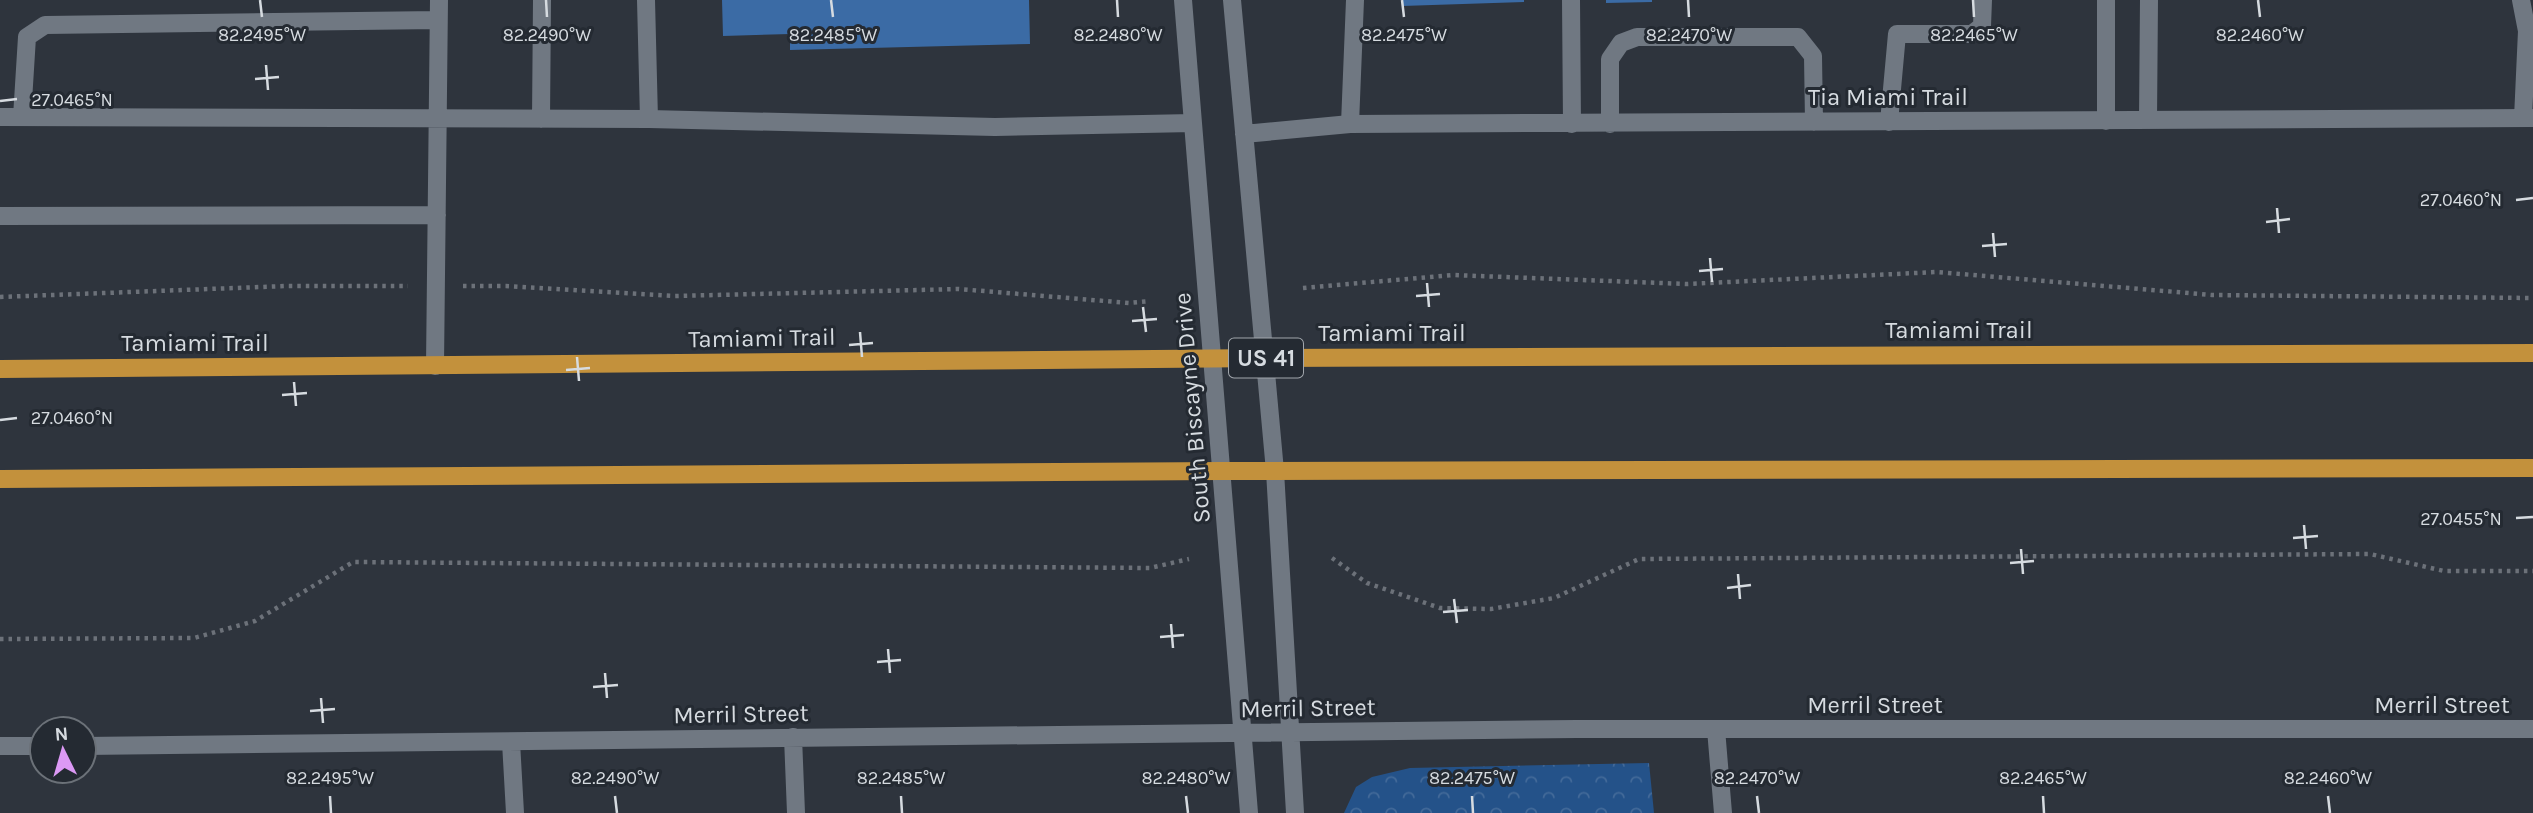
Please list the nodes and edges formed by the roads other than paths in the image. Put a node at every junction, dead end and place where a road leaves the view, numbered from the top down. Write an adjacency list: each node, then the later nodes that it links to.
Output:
1 (439, 0): 12 (street)
2 (542, 0): 17 (street)
3 (646, 0): 18 (street)
4 (1183, 0): 23 (street, South Biscayne Drive)
5 (1232, 0): 27 (street)
6 (1355, 0): 24 (street)
7 (1571, 0): 25 (street)
8 (1983, 0): 22 (street)
9 (2106, 0): 20 (street)
10 (2149, 0): 19 (street)
11 (2521, 0): 15 (street)
12 (438, 20): 14 (street); 16 (street)
13 (0, 117): 14 (street)
14 (22, 117): 16 (street)
15 (2528, 118): 19 (street, Tia Miami Trail)
16 (437, 119): 17 (street); 28 (street)
17 (541, 119): 18 (street)
18 (649, 119): 23 (street)
19 (2148, 120): 20 (street, Tia Miami Trail)
20 (2106, 121): 22 (street, Tia Miami Trail)
21 (1814, 122): 22 (street, Tia Miami Trail); 26 (street, Tia Miami Trail); 26 (street)
22 (1889, 122)
23 (1193, 124): 31 (street, South Biscayne Drive)
24 (1350, 124): 25 (street, Tia Miami Trail); 27 (street, Tia Miami Trail)
25 (1572, 124): 26 (street, Tia Miami Trail)
26 (1610, 124)
27 (1244, 134): 32 (street)
28 (437, 215): 29 (street); 33 (street)
29 (0, 216)
30 (2533, 354): 32 (main road, Tamiami Trail / US 41)
31 (1213, 358): 32 (main road, Tamiami Trail / US 41); 33 (main road, Tamiami Trail / US 41); 36 (street, South Biscayne Drive)
32 (1265, 358): 37 (street)
33 (435, 366): 34 (main road, Tamiami Trail / US 41)
34 (0, 369)
35 (2533, 468): 37 (main road)
36 (1222, 471): 37 (main road); 38 (main road); 41 (street, South Biscayne Drive)
37 (1275, 471): 42 (street)
38 (0, 479)
39 (1716, 729): 40 (street, Merril Street); 42 (street, Merril Street); 52 (street)
40 (2533, 729)
41 (1243, 733): 42 (street, Merril Street); 43 (street, Merril Street); 50 (street, South Biscayne Drive)
42 (1290, 733): 51 (street)
43 (793, 737): 44 (street, Merril Street); 49 (street)
44 (511, 742): 47 (street, Merril Street); 48 (street)
45 (0, 746): 46 (street)
46 (28, 746)
47 (98, 746)
48 (515, 813)
49 (796, 813)
50 (1250, 813)
51 (1295, 813)
52 (1723, 813)

